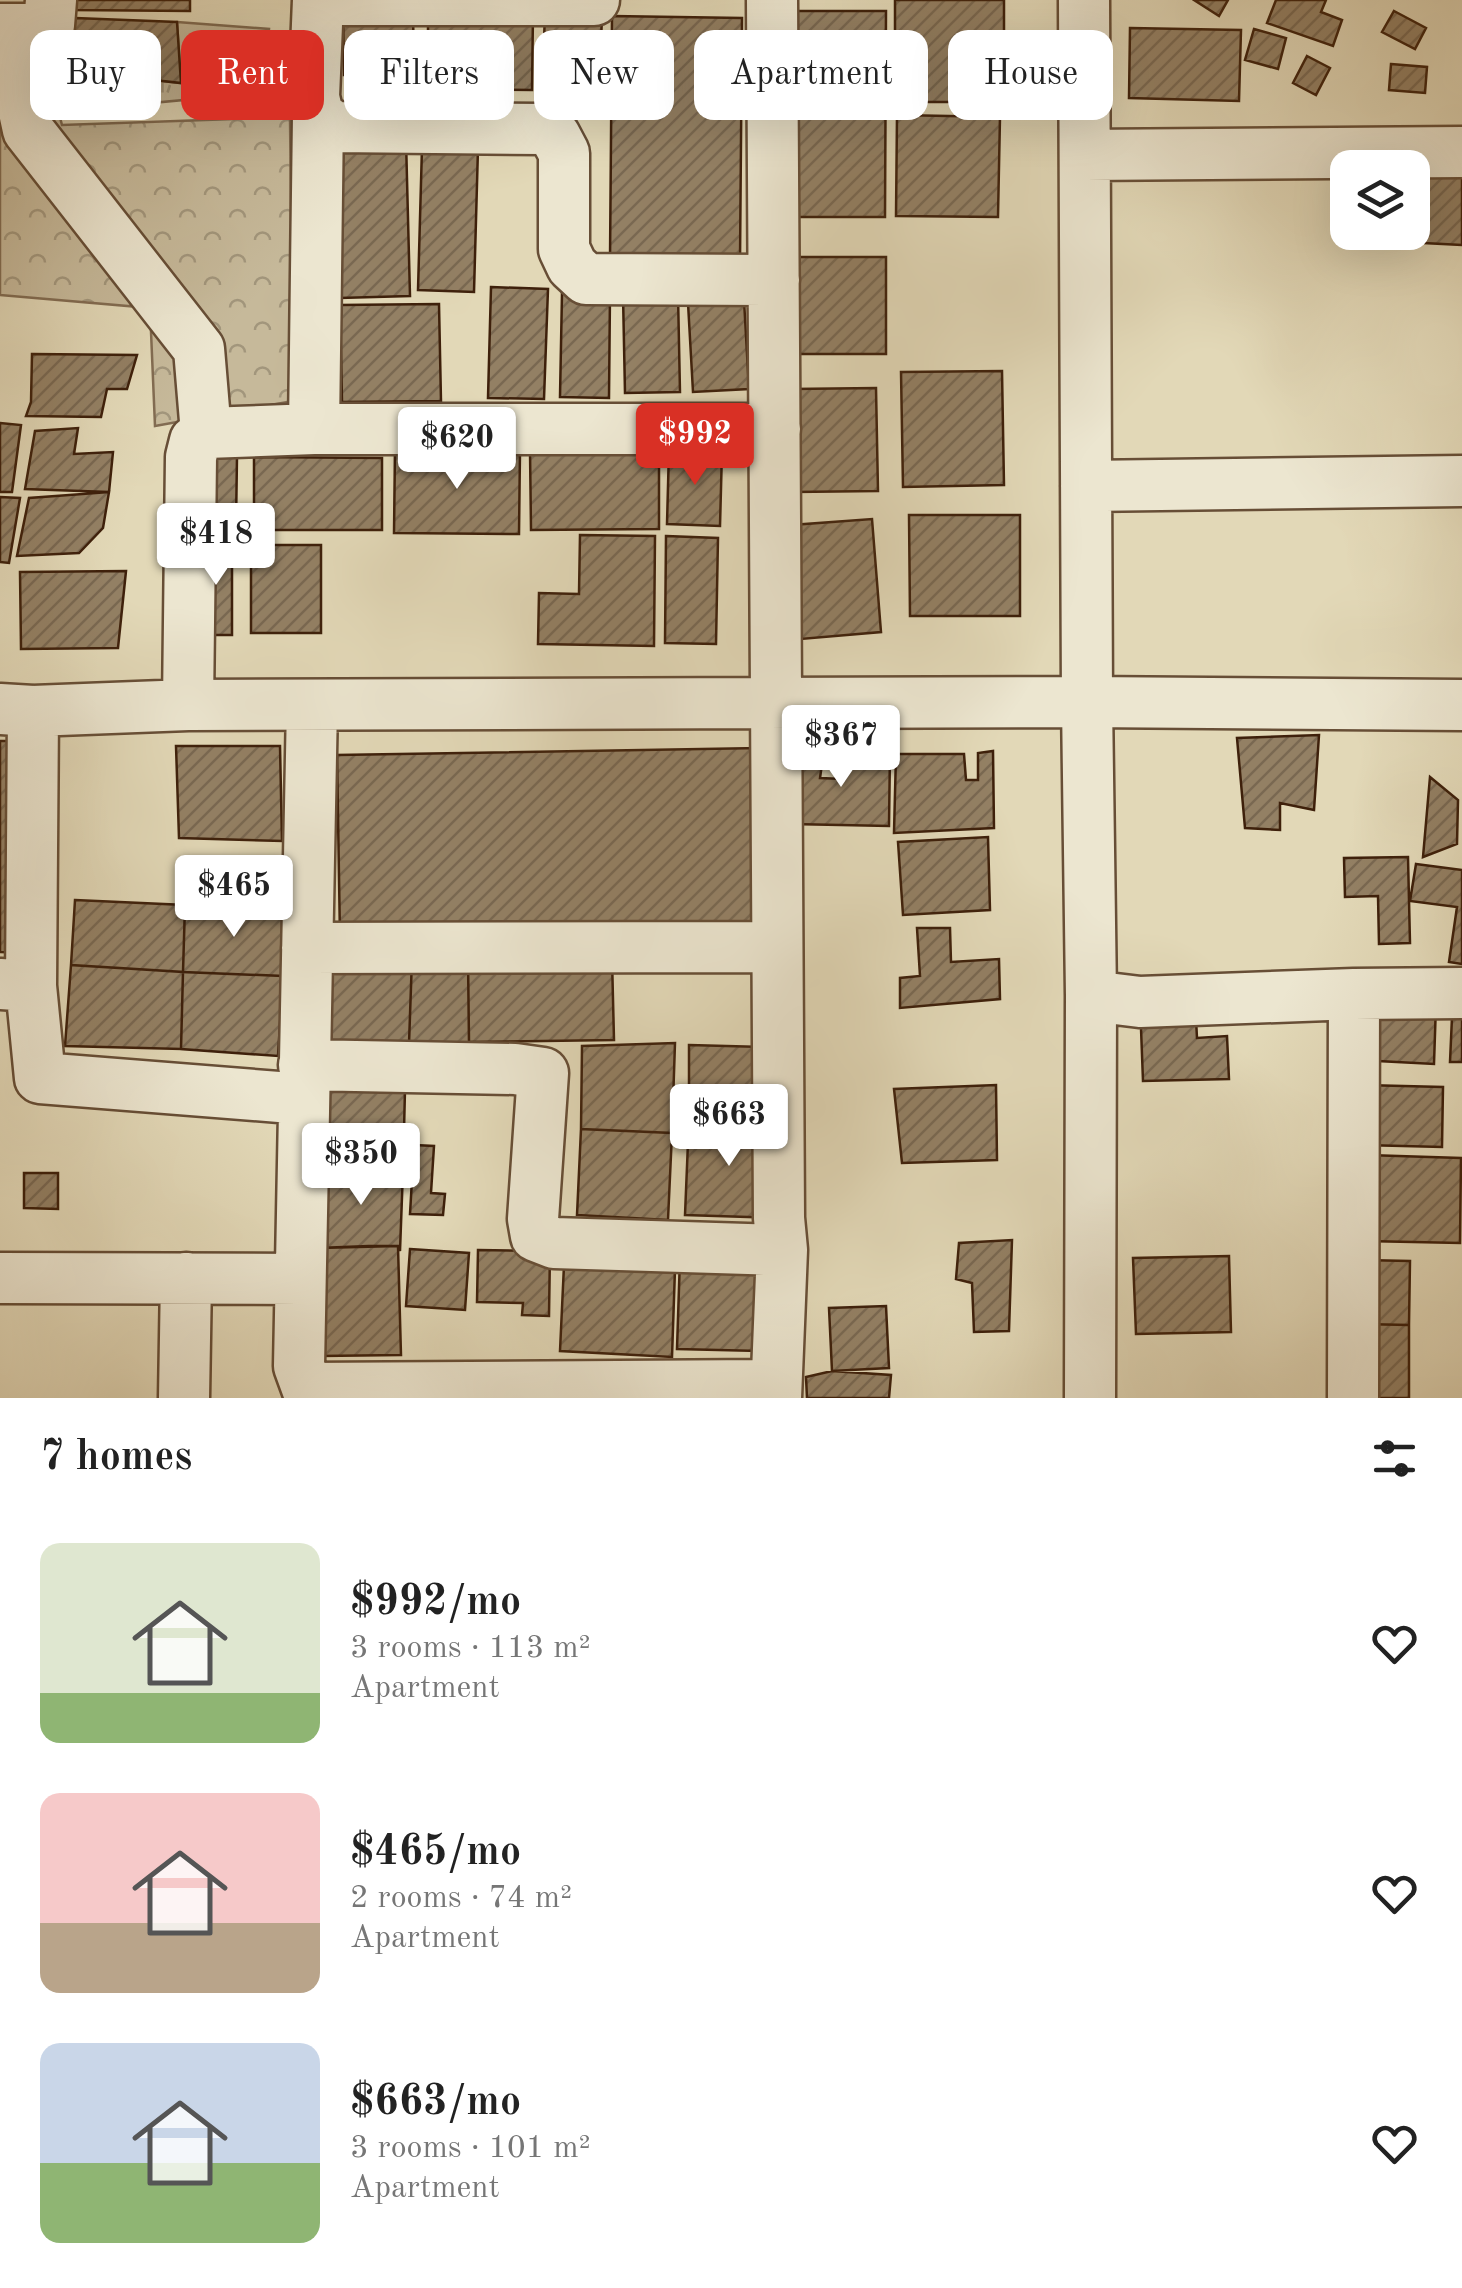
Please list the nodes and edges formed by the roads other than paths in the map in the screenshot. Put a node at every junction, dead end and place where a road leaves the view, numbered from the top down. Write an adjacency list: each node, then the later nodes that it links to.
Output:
1 (318, 0): 7 (street)
2 (327, 0): 3 (street)
3 (594, 0)
4 (772, 0): 12 (street)
5 (1084, 0): 11 (street)
6 (22, 20): 15 (street)
7 (317, 30)
8 (318, 120): 13 (street)
9 (324, 120): 12 (street)
10 (1462, 152): 11 (street)
11 (1085, 155): 17 (street)
12 (774, 280): 14 (street)
13 (314, 429): 14 (street); 15 (street)
14 (775, 429): 19 (street)
15 (206, 433): 22 (street)
16 (1462, 481): 17 (street)
17 (1086, 486): 18 (street)
18 (1086, 702): 19 (street); 20 (street); 29 (street)
19 (777, 703): 21 (street); 24 (street)
20 (1462, 704)
21 (312, 705): 22 (street); 25 (street)
22 (188, 706): 23 (street)
23 (16, 710): 26 (street)
24 (777, 947): 25 (street); 32 (street)
25 (307, 948): 31 (street)
26 (16, 985): 30 (street)
27 (1462, 993): 28 (street)
28 (1354, 994): 29 (street); 39 (street)
29 (1091, 996): 38 (street)
30 (20, 1077): 31 (street)
31 (304, 1082): 32 (street); 35 (street)
32 (782, 1250): 36 (street)
33 (0, 1278): 34 (street)
34 (186, 1278): 35 (street); 37 (street)
35 (300, 1280): 36 (street)
36 (776, 1392)
37 (184, 1398)
38 (1090, 1398)
39 (1352, 1398)

